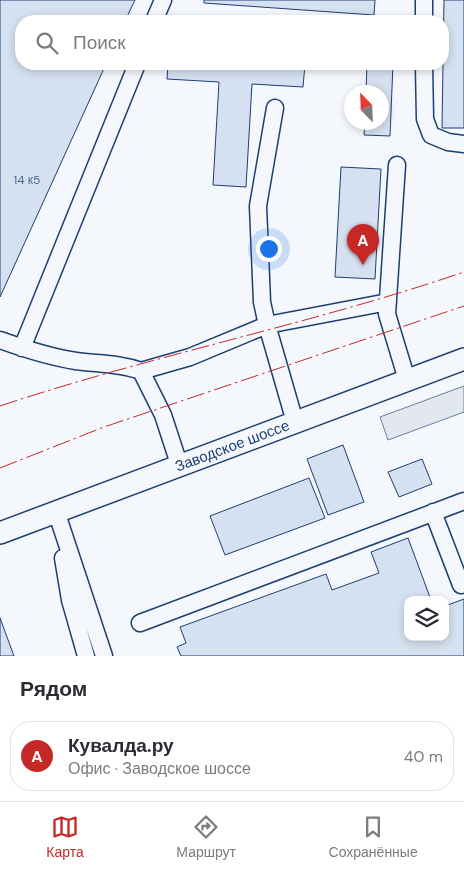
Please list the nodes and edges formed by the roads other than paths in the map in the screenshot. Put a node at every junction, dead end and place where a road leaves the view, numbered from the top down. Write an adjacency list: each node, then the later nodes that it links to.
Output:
1 (163, 0): 3 (street)
2 (424, 0): 4 (street)
3 (157, 15)
4 (424, 15)
5 (135, 70): 13 (street)
6 (424, 70): 8 (street)
7 (275, 108): 11 (street)
8 (464, 144)
9 (397, 165): 10 (street)
10 (388, 302): 11 (street); 16 (street)
11 (268, 325): 15 (street); 17 (street)
12 (0, 340): 13 (street)
13 (22, 348): 15 (street)
14 (464, 358): 16 (main road, Заводское шоссе)
15 (141, 371): 18 (street)
16 (407, 380): 17 (main road, Заводское шоссе)
17 (295, 422): 18 (main road, Заводское шоссе)
18 (179, 464): 20 (main road, Заводское шоссе)
19 (464, 501): 21 (street)
20 (56, 511): 22 (main road, Заводское шоссе); 25 (street); 26 (street)
21 (433, 512): 23 (street); 24 (street)
22 (0, 533)
23 (461, 585)
24 (140, 623)
25 (86, 656)
26 (104, 656)

